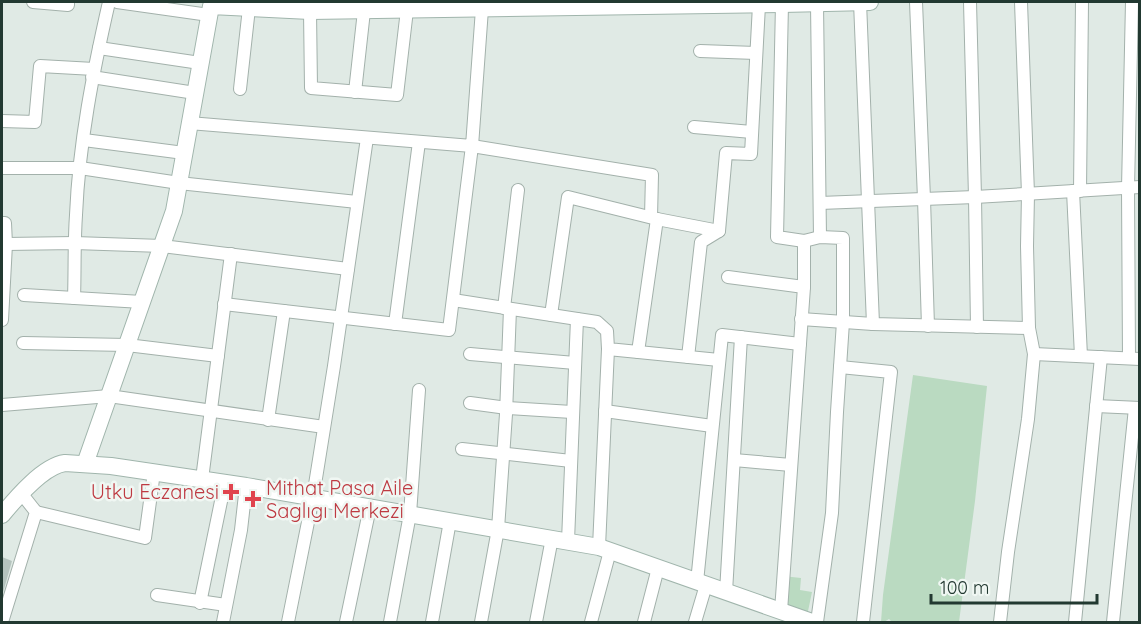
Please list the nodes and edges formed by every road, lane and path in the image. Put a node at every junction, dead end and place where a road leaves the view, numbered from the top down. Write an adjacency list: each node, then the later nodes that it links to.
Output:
1 (33, 2): 2 (street)
2 (68, 2)
3 (109, 2): 24 (street)
4 (117, 2): 20 (street)
5 (860, 2): 6 (street); 12 (street); 50 (street)
6 (870, 2)
7 (916, 2): 49 (street)
8 (970, 2): 48 (street)
9 (1021, 2): 47 (street)
10 (1082, 2): 46 (street)
11 (1132, 2): 44 (street)
12 (814, 3): 15 (street); 52 (street)
13 (583, 4): 14 (street); 16 (street)
14 (633, 4): 17 (street)
15 (782, 4): 17 (street); 57 (street)
16 (527, 5): 18 (street)
17 (759, 5): 26 (street)
18 (473, 6): 19 (street); 39 (street)
19 (412, 7): 23 (street); 30 (street)
20 (210, 8): 21 (street); 27 (street)
21 (249, 8): 22 (street); 29 (street)
22 (307, 8): 23 (street); 30 (street)
23 (364, 11): 30 (street)
24 (99, 48): 27 (street); 28 (street)
25 (700, 51): 26 (street)
26 (756, 53): 35 (street)
27 (200, 63): 31 (street)
28 (93, 73): 31 (street); 32 (street); 37 (street)
29 (240, 89)
30 (355, 92)
31 (195, 93): 33 (street)
32 (2, 121)
33 (189, 123): 36 (street); 40 (street)
34 (694, 127): 35 (street)
35 (752, 132): 55 (street)
36 (367, 138): 38 (street); 51 (street)
37 (84, 140): 40 (street); 42 (street)
38 (419, 142): 39 (street); 78 (street)
39 (472, 146): 53 (street); 67 (street)
40 (184, 153): 43 (street)
41 (2, 168): 42 (street)
42 (80, 168): 43 (street); 58 (street)
43 (179, 183): 51 (street); 60 (street)
44 (1134, 187): 46 (street); 96 (street)
45 (518, 190): 70 (street)
46 (1077, 191): 47 (street); 92 (street)
47 (1028, 194): 48 (street); 82 (street)
48 (975, 197): 49 (street); 81 (street)
49 (924, 199): 50 (street); 80 (street)
50 (867, 201): 52 (street); 79 (street)
51 (357, 202): 62 (street)
52 (820, 203): 56 (street)
53 (654, 218): 55 (street); 72 (street); 88 (street)
54 (2, 223): 59 (street)
55 (719, 231): 93 (street)
56 (820, 237): 57 (street); 77 (street)
57 (804, 241): 64 (street)
58 (75, 243): 59 (street); 60 (street); 66 (street)
59 (6, 244): 75 (street)
60 (162, 246): 61 (street); 68 (street)
61 (231, 254): 62 (street); 69 (street)
62 (348, 269): 73 (street)
63 (728, 277): 64 (street)
64 (804, 287): 76 (street)
65 (24, 295): 66 (street)
66 (74, 298): 68 (street)
67 (453, 300): 70 (street); 78 (street)
68 (142, 302): 86 (street)
69 (224, 304): 71 (street); 91 (street)
70 (507, 308): 72 (street); 95 (street)
71 (284, 311): 73 (street); 110 (street)
72 (551, 315): 74 (street)
73 (341, 318): 78 (street); 112 (street)
74 (577, 319): 87 (street); 98 (street)
75 (2, 320)
76 (801, 320): 77 (street); 85 (street)
77 (843, 322): 79 (street); 99 (street)
78 (396, 324)
79 (873, 324): 80 (street)
80 (928, 326): 81 (street)
81 (977, 327): 82 (street)
82 (1029, 328): 90 (street)
83 (741, 337): 85 (street); 97 (street); 115 (street)
84 (22, 343): 86 (street)
85 (800, 344): 118 (street)
86 (127, 345): 91 (street); 101 (street)
87 (608, 349): 88 (street); 107 (street)
88 (638, 352): 93 (street)
89 (470, 354): 95 (street)
90 (1034, 354): 92 (street); 153 (street)
91 (218, 356): 108 (street)
92 (1081, 356): 94 (street)
93 (688, 357): 97 (street)
94 (1101, 357): 96 (street); 104 (street)
95 (508, 358): 98 (street); 105 (street)
96 (1134, 358)
97 (719, 360): 111 (street)
98 (575, 363): 109 (street)
99 (840, 368): 151 (street); 152 (street)
100 (419, 390): 128 (street)
101 (109, 396): 103 (street); 108 (street); 117 (street)
102 (470, 403): 105 (street)
103 (2, 405)
104 (1096, 406): 106 (street); 154 (street)
105 (507, 408): 109 (street); 114 (street)
106 (1137, 408): 155 (street)
107 (604, 411): 111 (street); 132 (street)
108 (211, 412): 110 (street); 120 (street)
109 (572, 412): 116 (street)
110 (268, 420): 112 (street)
111 (712, 426): 134 (street)
112 (324, 427): 124 (street)
113 (462, 449): 114 (street)
114 (504, 454): 116 (street); 130 (street)
115 (734, 460): 118 (street); 135 (street)
116 (571, 461): 131 (street)
117 (85, 464): 119 (street); 123 (street)
118 (791, 465): 139 (street)
119 (154, 472): 120 (street); 126 (street)
120 (202, 479): 121 (street)
121 (225, 482): 122 (street); 137 (street)
122 (246, 486): 124 (street); 138 (street)
123 (21, 493): 126 (street); 127 (street)
124 (313, 497): 125 (street); 142 (street)
125 (370, 507): 128 (street); 143 (street)
126 (36, 512): 140 (street)
127 (2, 514)
128 (410, 514): 129 (street); 144 (street)
129 (450, 521): 130 (street); 145 (street)
130 (498, 529): 131 (street); 146 (street)
131 (560, 540): 132 (street); 147 (street)
132 (604, 549): 133 (street); 148 (street)
133 (658, 568): 134 (street); 149 (street)
134 (701, 583): 135 (street); 150 (street)
135 (726, 592): 139 (street)
136 (157, 595): 137 (street)
137 (200, 603): 138 (street)
138 (226, 605): 141 (street)
139 (781, 611): 151 (street)
140 (2, 621)
141 (223, 622)
142 (288, 622)
143 (346, 622)
144 (390, 622)
145 (432, 622)
146 (481, 622)
147 (536, 622)
148 (591, 622)
149 (644, 622)
150 (695, 622)
151 (815, 622)
152 (863, 622)
153 (1000, 622)
154 (1075, 622)
155 (1113, 622)

